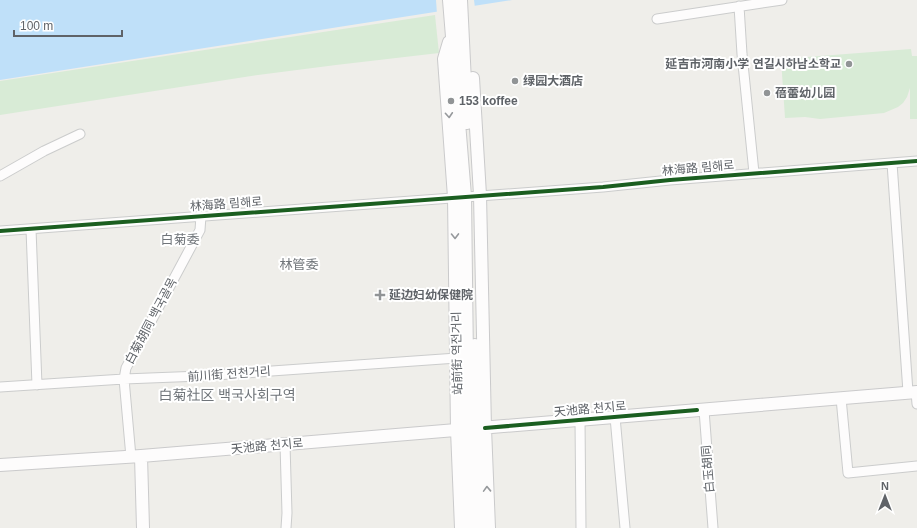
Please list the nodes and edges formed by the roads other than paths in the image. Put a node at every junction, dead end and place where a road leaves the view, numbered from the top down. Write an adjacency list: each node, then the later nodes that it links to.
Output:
1 (449, 0): 6 (street)
2 (461, 0): 6 (street)
3 (782, 0): 4 (street)
4 (739, 6): 5 (street); 10 (street)
5 (657, 18)
6 (455, 30): 12 (street, 站前街 역전거리, one-way to 12); 12 (street, 站前街 역전거리)
7 (80, 134): 11 (street)
8 (917, 161): 9 (street, 林海路 림해로)
9 (892, 163): 10 (street, 林海路 림해로); 20 (street)
10 (754, 173): 12 (street, 林海路 림해로)
11 (0, 176)
12 (468, 196): 13 (street, 林海路 림해로); 16 (street, 站前街 역전거리, one-way to 16); 26 (street, 站前街 역전거리)
13 (201, 216): 14 (street, 林海路 림해로); 17 (street, 白菊胡同 백국골목)
14 (31, 229): 15 (street, 林海路 림해로); 18 (street)
15 (0, 231)
16 (457, 358): 17 (street, 前川街 전천거리); 26 (street, 站前街 역전거리)
17 (124, 379): 18 (street, 前川街 전천거리); 28 (street, 白菊胡同 백국골목)
18 (37, 385): 19 (street, 前川街 전천거리)
19 (0, 387)
20 (914, 392): 21 (street, 天池路 천지로); 22 (street)
21 (841, 398): 23 (street, 天池路 천지로); 30 (street)
22 (917, 404)
23 (704, 410): 24 (street, 天池路 천지로); 39 (street, 白玉胡同)
24 (615, 417): 25 (street, 天池路 천지로); 38 (street)
25 (580, 420): 26 (street, 天池路 천지로); 37 (street)
26 (472, 429): 27 (street, 天池路 천지로); 33 (street, 站前街 역전거리); 34 (street, 站前街 역전거리); 35 (street, 站前街 역전거리); 36 (street, 站前街 역전거리, one-way to 26)
27 (285, 444): 28 (street, 天池路 천지로); 32 (street)
28 (136, 456): 29 (street, 天池路 천지로); 31 (street)
29 (0, 465)
30 (917, 466)
31 (143, 528)
32 (286, 528)
33 (461, 528)
34 (469, 528)
35 (478, 528)
36 (489, 528)
37 (581, 528)
38 (625, 528)
39 (713, 528)

